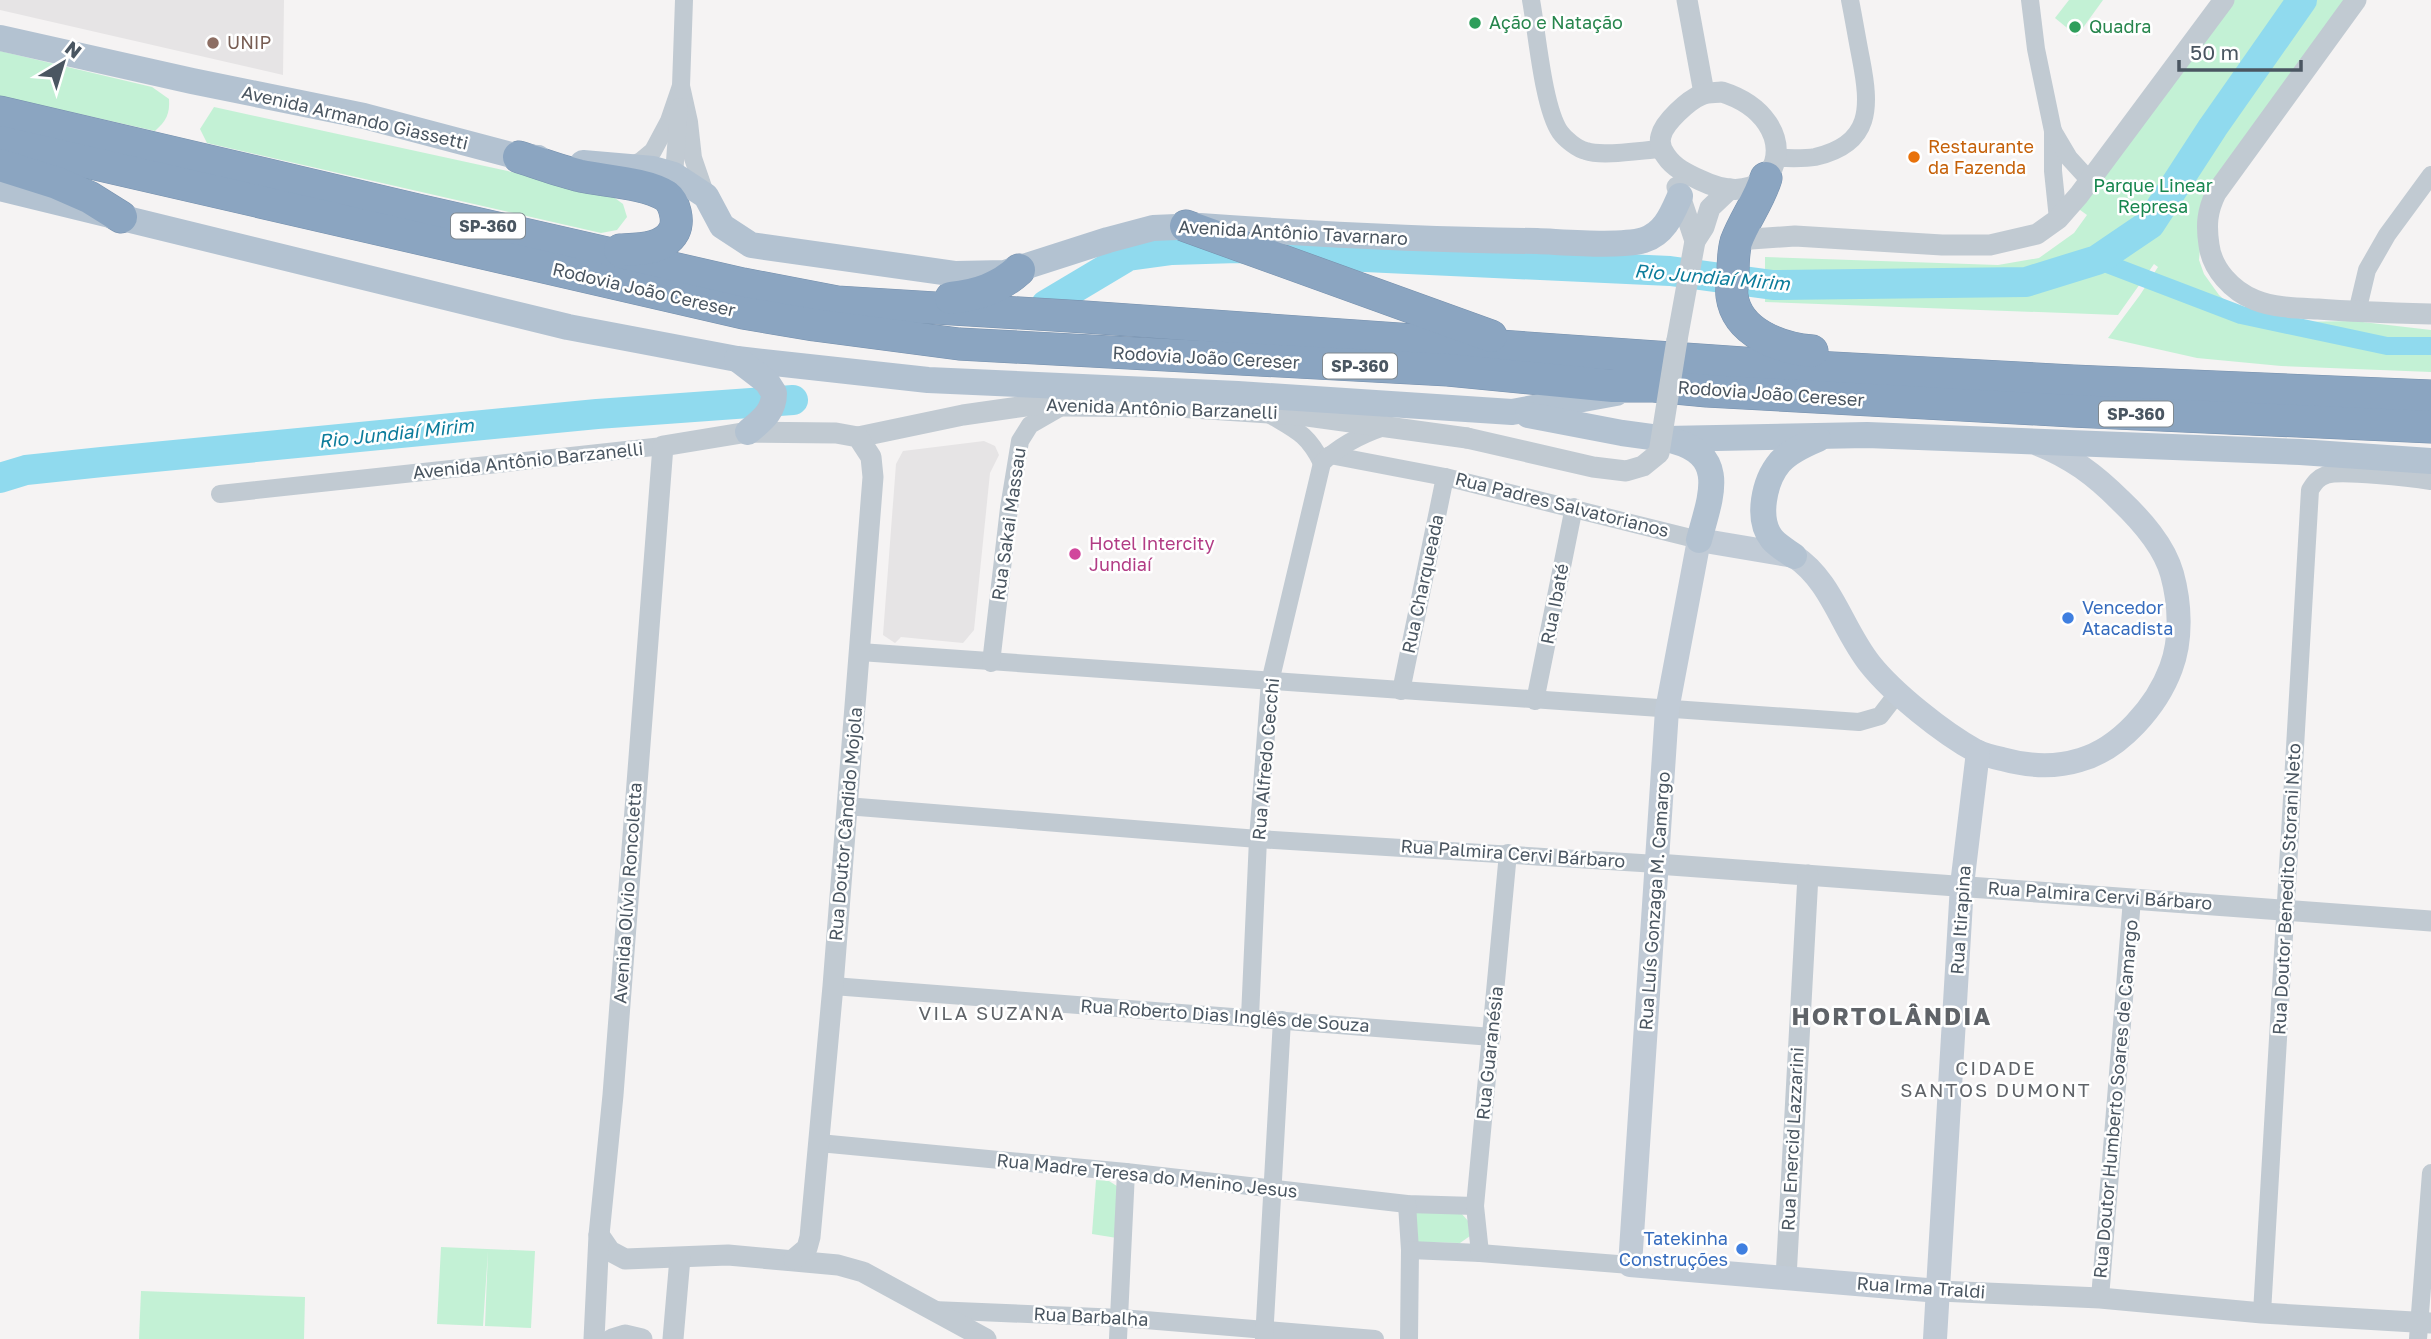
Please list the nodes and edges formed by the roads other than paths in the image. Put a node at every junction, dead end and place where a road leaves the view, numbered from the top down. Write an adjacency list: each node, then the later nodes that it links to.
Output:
1 (684, 0): 9 (street)
2 (1531, 0): 15 (street)
3 (1687, 0): 10 (street)
4 (1850, 0): 18 (street)
5 (2030, 0): 12 (street)
6 (2224, 0): 20 (street)
7 (2356, 0): 35 (street)
8 (0, 38): 14 (main road, Avenida Armando Giassetti)
9 (681, 86): 17 (street); 21 (street); 23 (street)
10 (1704, 93): 15 (street); 18 (street)
11 (0, 113): 30 (highway, Rodovia João Cereser / SP-360)
12 (2053, 131): 20 (street); 27 (street)
13 (0, 142): 40 (highway, Rodovia João Cereser / SP-360)
14 (519, 157): 17 (main road, Avenida Armando Giassetti); 21 (highway)
15 (1666, 157): 24 (street); 25 (street)
16 (0, 165): 26 (highway)
17 (626, 167): 21 (main road, Avenida Armando Giassetti)
18 (1772, 168): 25 (highway)
19 (2431, 175): 35 (street)
20 (2090, 181): 27 (street)
21 (670, 186): 23 (main road, Avenida Armando Giassetti); 30 (highway)
22 (0, 188): 26 (main road)
23 (706, 196): 33 (main road, Avenida Antônio Tavarnaro)
24 (1680, 196): 28 (main road, Avenida Antônio Tavarnaro); 31 (street)
25 (1741, 200): 29 (street); 31 (street); 32 (highway)
26 (121, 217): 38 (main road)
27 (2058, 219): 29 (street)
28 (1198, 231): 33 (main road, Avenida Antônio Tavarnaro); 37 (highway)
29 (1795, 236): 32 (street)
30 (555, 241): 34 (highway, Rodovia João Cereser / SP-360)
31 (1695, 245): 46 (street, Avenida Antônio Barzanelli, bridge)
32 (1735, 247): 39 (highway)
33 (1019, 270): 34 (highway)
34 (837, 302): 37 (highway, Rodovia João Cereser / SP-360)
35 (2357, 312): 36 (street)
36 (2431, 314)
37 (1527, 349): 39 (highway, Rodovia João Cereser / SP-360)
38 (743, 365): 43 (main road); 45 (main road)
39 (2028, 377): 41 (highway, Rodovia João Cereser / SP-360)
40 (1654, 386): 43 (main road); 47 (highway, Rodovia João Cereser / SP-360)
41 (2431, 396)
42 (1063, 406): 44 (street, Avenida Antônio Barzanelli); 48 (street, Avenida Antônio Barzanelli); 62 (street, Rua Sakai Massau)
43 (1513, 412): 50 (main road)
44 (1269, 414): 46 (street, Avenida Antônio Barzanelli); 53 (street)
45 (755, 426): 48 (street, Avenida Antônio Barzanelli); 52 (street, Avenida Antônio Barzanelli)
46 (1385, 427): 53 (street)
47 (2431, 427)
48 (858, 437): 61 (street, Rua Doutor Cândido Mojola)
49 (1823, 437): 50 (main road); 51 (main road); 60 (main road)
50 (1666, 439): 59 (main road)
51 (2030, 441): 54 (main road); 68 (main road)
52 (663, 446): 57 (street, Avenida Antônio Barzanelli); 88 (street, Avenida Olívio Roncoletta)
53 (1326, 459): 55 (street, Rua Padres Salvatorianos); 63 (street, Rua Alfredo Cecchi)
54 (2431, 461)
55 (1445, 477): 58 (street, Rua Padres Salvatorianos); 64 (street, Rua Charqueada)
56 (2431, 481): 76 (street, Rua Doutor Benedito Storani Neto)
57 (220, 494)
58 (1574, 508): 59 (street, Rua Padres Salvatorianos); 66 (street, Rua Ibaté)
59 (1699, 540): 60 (main road, Rua Padres Salvatorianos); 67 (main road, Rua Luís Gonzaga M. Camargo)
60 (1794, 556): 65 (main road)
61 (860, 652): 62 (street); 69 (street, Rua Doutor Cândido Mojola)
62 (991, 663): 63 (street)
63 (1270, 682): 64 (street); 70 (street, Rua Alfredo Cecchi)
64 (1401, 691): 66 (street)
65 (1897, 694): 67 (street); 68 (main road)
66 (1535, 701): 67 (street)
67 (1667, 710): 72 (main road, Rua Luís Gonzaga M. Camargo)
68 (1978, 752): 74 (main road, Rua Itirapina)
69 (846, 806): 70 (street, Rua Palmira Cervi Bárbaro); 78 (street, Rua Doutor Cândido Mojola)
70 (1258, 839): 71 (street, Rua Palmira Cervi Bárbaro); 79 (street, Rua Alfredo Cecchi)
71 (1508, 853): 72 (street, Rua Palmira Cervi Bárbaro); 81 (street, Rua Guaranésia)
72 (1657, 864): 73 (street, Rua Palmira Cervi Bárbaro); 95 (main road, Rua Luís Gonzaga M. Camargo)
73 (1808, 875): 74 (street, Rua Palmira Cervi Bárbaro); 96 (street, Rua Enercid Lazzarini)
74 (1962, 885): 75 (street, Rua Palmira Cervi Bárbaro); 97 (main road, Rua Itirapina)
75 (2132, 899): 76 (street, Rua Palmira Cervi Bárbaro); 98 (street, Rua Doutor Humberto Soares de Camargo)
76 (2287, 909): 77 (street, Rua Palmira Cervi Bárbaro); 100 (street, Rua Doutor Benedito Storani Neto)
77 (2431, 920)
78 (833, 986): 79 (street, Rua Roberto Dias Inglês de Souza); 82 (street, Rua Doutor Cândido Mojola)
79 (1250, 1017): 80 (street, Rua Roberto Dias Inglês de Souza)
80 (1282, 1020): 81 (street, Rua Roberto Dias Inglês de Souza); 85 (street)
81 (1492, 1037): 87 (street, Rua Guaranésia)
82 (819, 1143): 83 (street, Rua Madre Teresa do Menino Jesus); 89 (street, Rua Doutor Cândido Mojola)
83 (1126, 1172): 85 (street, Rua Madre Teresa do Menino Jesus); 101 (street)
84 (2431, 1173): 102 (street)
85 (1272, 1189): 86 (street, Rua Madre Teresa do Menino Jesus); 103 (street)
86 (1407, 1205): 87 (street, Rua Madre Teresa do Menino Jesus); 90 (street)
87 (1475, 1206): 91 (street, Rua Guaranésia)
88 (599, 1235): 92 (street); 104 (street, Avenida Olívio Roncoletta)
89 (810, 1237): 93 (street); 94 (street)
90 (1410, 1250): 91 (street, Rua Irma Traldi); 111 (street)
91 (1480, 1253): 95 (street, Rua Irma Traldi)
92 (680, 1258): 93 (street); 107 (street)
93 (794, 1259): 94 (street)
94 (838, 1265): 99 (street)
95 (1630, 1265): 96 (main road, Rua Irma Traldi)
96 (1786, 1278): 97 (main road, Rua Irma Traldi)
97 (1939, 1291): 98 (street, Rua Irma Traldi); 112 (main road, Rua Itirapina)
98 (2100, 1298): 100 (street, Rua Irma Traldi)
99 (933, 1310): 101 (street, Rua Barbalha); 108 (street)
100 (2262, 1313): 102 (street, Rua Irma Traldi)
101 (1121, 1318): 103 (street, Rua Barbalha); 109 (street)
102 (2423, 1328)
103 (1264, 1335): 110 (street, Rua Barbalha)
104 (594, 1339)
105 (612, 1339): 106 (street)
106 (642, 1339)
107 (673, 1339)
108 (986, 1339)
109 (1118, 1339)
110 (1375, 1339)
111 (1409, 1339)
112 (1935, 1339)

